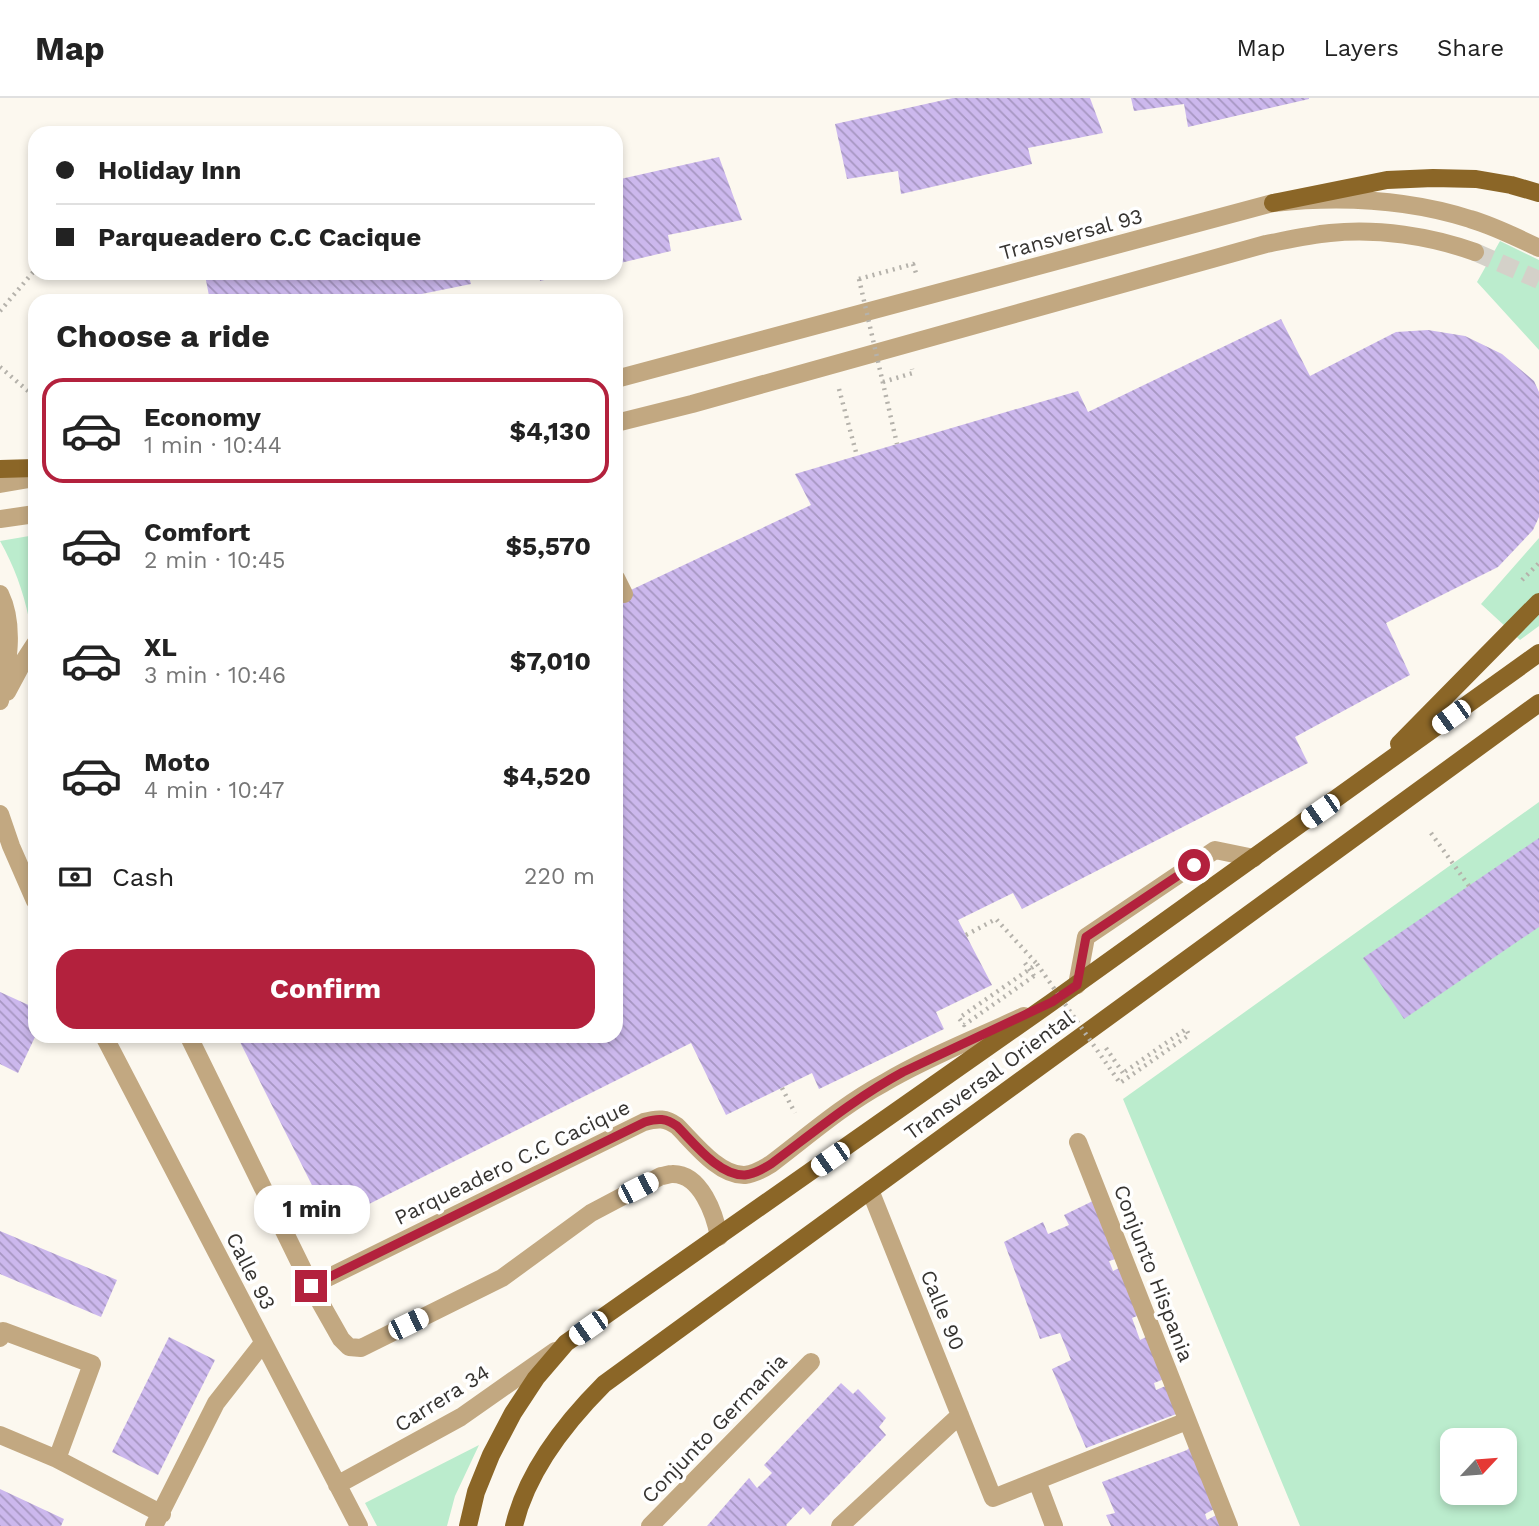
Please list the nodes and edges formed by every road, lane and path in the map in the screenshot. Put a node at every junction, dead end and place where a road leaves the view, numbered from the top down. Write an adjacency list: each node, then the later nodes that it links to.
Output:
1 (1539, 193): 2 (main road)
2 (1273, 203): 3 (street, Transversal 93); 11 (street, Transversal 93)
3 (1539, 248)
4 (1475, 252): 14 (street)
5 (916, 275): 15 (path, bridge)
6 (28, 278): 7 (path)
7 (0, 311)
8 (0, 367): 13 (path)
9 (886, 368): 10 (path)
10 (874, 371)
11 (623, 377)
12 (836, 381): 16 (path)
13 (28, 391)
14 (623, 421)
15 (897, 444)
16 (856, 456)
17 (28, 468): 18 (main road)
18 (0, 469)
19 (28, 479): 20 (street)
20 (0, 484)
21 (28, 515): 22 (street)
22 (0, 519)
23 (0, 594): 27 (street)
24 (1539, 602): 29 (main road)
25 (1539, 653): 29 (main road, Transversal Oriental)
26 (28, 655): 27 (street)
27 (0, 703)
28 (1539, 703): 46 (main road, Transversal Oriental)
29 (1363, 781): 32 (main road, Transversal Oriental)
30 (0, 814): 33 (street)
31 (1431, 833): 34 (path)
32 (1254, 858): 38 (main road, Transversal Oriental); 38 (street)
33 (28, 885)
34 (1469, 886)
35 (966, 935): 37 (path)
36 (1025, 963): 37 (path, bridge)
37 (1037, 964): 42 (path, bridge)
38 (1077, 985): 39 (main road, Transversal Oriental)
39 (1052, 1002): 47 (main road, Transversal Oriental); 48 (street, Parqueadero C.C Cacique)
40 (108, 1043): 50 (street, Calle 93)
41 (191, 1043): 48 (street)
42 (1123, 1073)
43 (782, 1088): 44 (path)
44 (795, 1113)
45 (1078, 1142): 54 (street, Conjunto Hispania)
46 (870, 1190): 53 (street, Calle 90); 62 (main road, Transversal Oriental)
47 (719, 1237): 48 (street); 51 (main road, Transversal Oriental)
48 (311, 1286)
49 (0, 1338): 56 (street)
50 (264, 1343): 58 (street, Calle 93); 59 (street)
51 (566, 1343): 58 (street, Carrera 34); 61 (main road, Transversal Oriental)
52 (811, 1362): 63 (street, Conjunto Germania)
53 (960, 1415): 57 (street, Calle 90); 64 (street)
54 (1188, 1420): 57 (street); 66 (street, Conjunto Hispania)
55 (0, 1435): 56 (street)
56 (57, 1459): 59 (street)
57 (1037, 1481): 65 (street)
58 (337, 1485): 60 (street, Calle 93)
59 (158, 1520)
60 (359, 1526)
61 (468, 1526)
62 (514, 1526)
63 (650, 1526)
64 (840, 1526)
65 (1054, 1526)
66 (1229, 1526)

